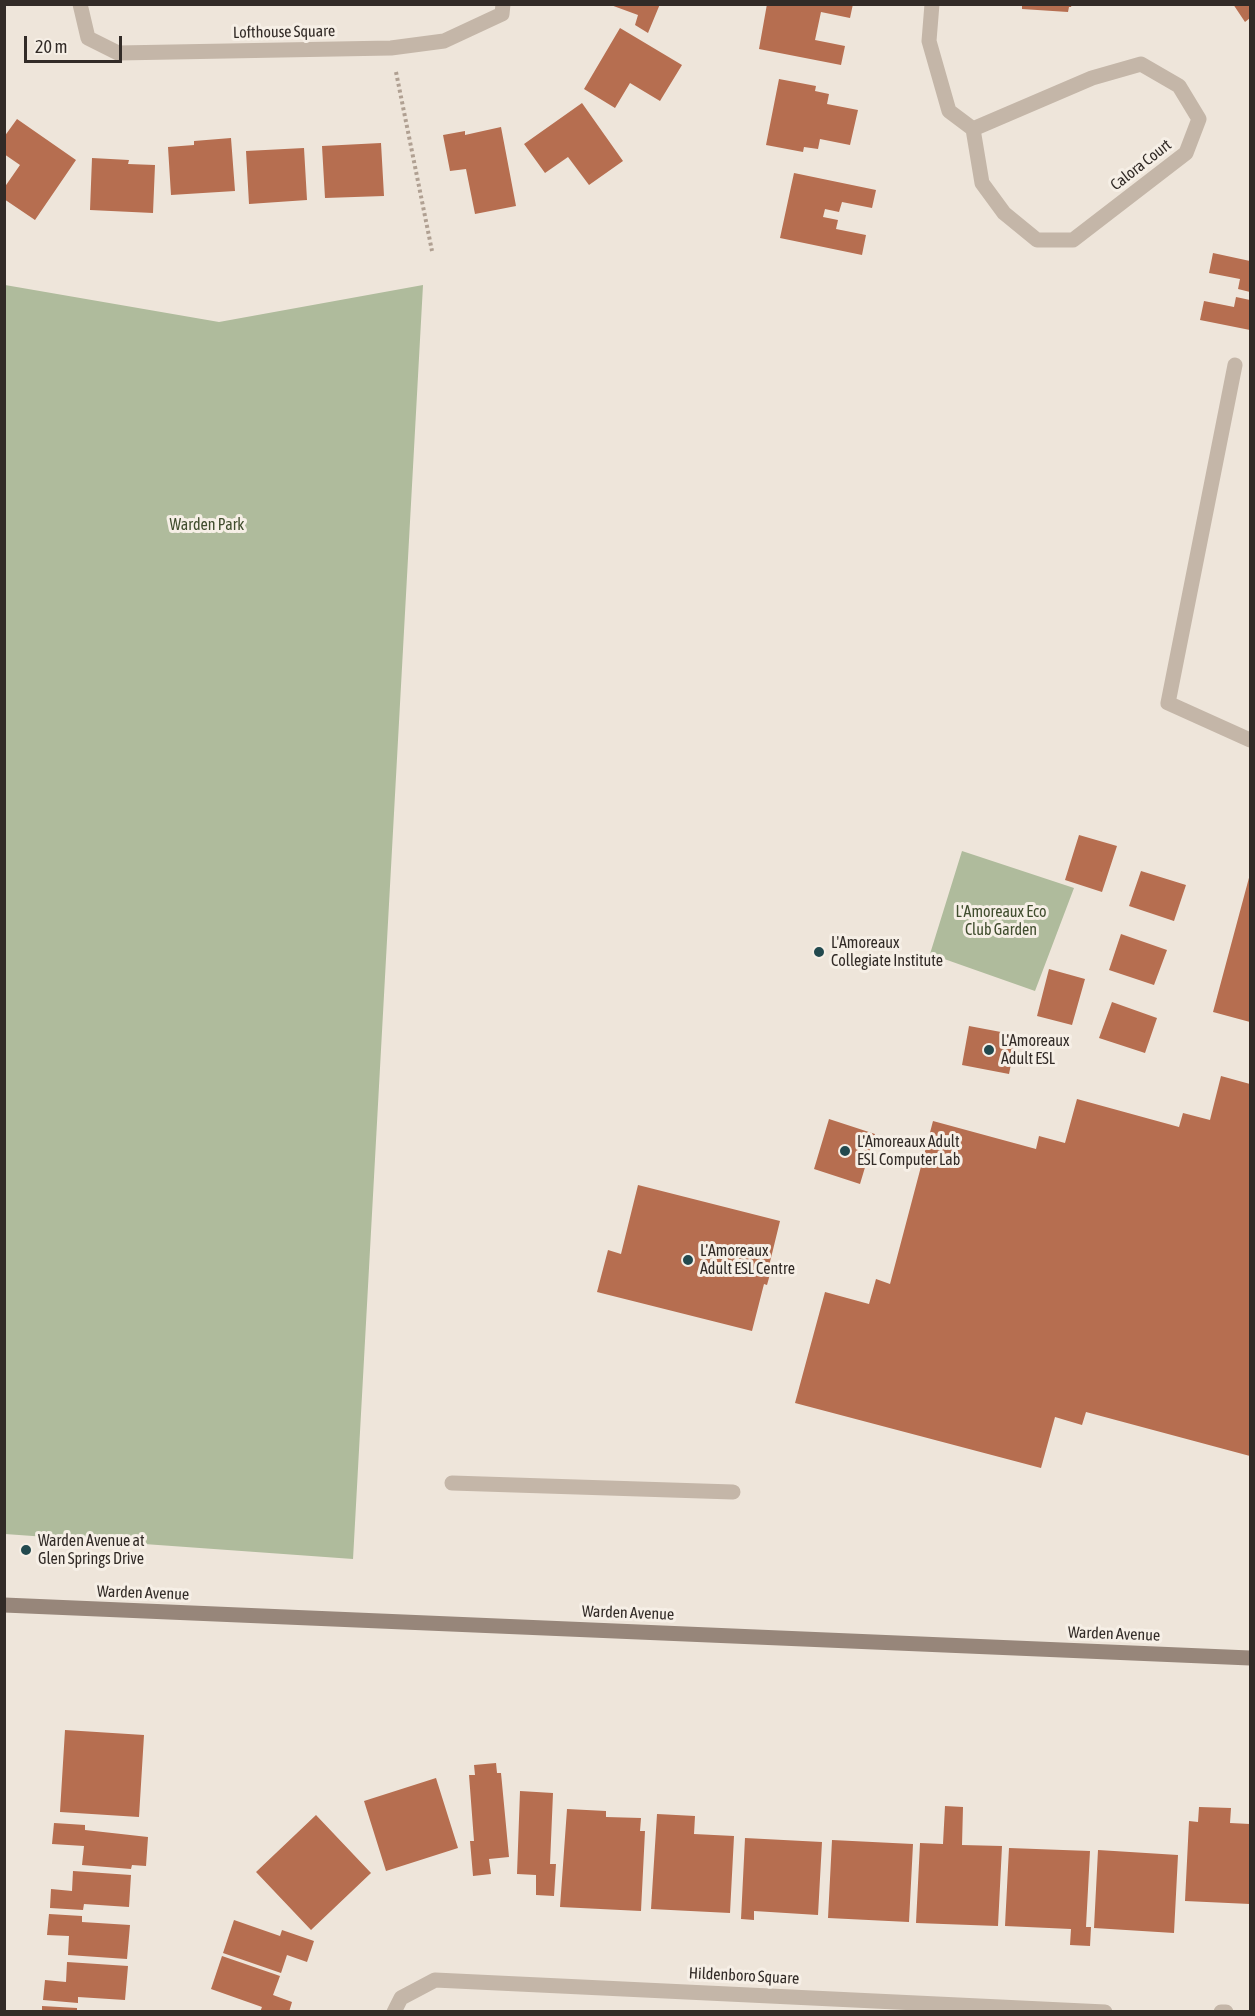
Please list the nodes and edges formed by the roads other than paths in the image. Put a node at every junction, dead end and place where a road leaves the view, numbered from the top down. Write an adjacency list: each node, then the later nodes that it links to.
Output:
1 (80, 4): 2 (street, Lofthouse Square)
2 (503, 4)
3 (932, 4): 4 (street)
4 (973, 129): 4 (street, Calora Court)
5 (1235, 365): 6 (street)
6 (1251, 740)
7 (452, 1483): 8 (street)
8 (733, 1492)
9 (4, 1605): 10 (main road, Warden Avenue)
10 (1251, 1658)
11 (394, 2012): 12 (street, Hildenboro Square)
12 (1105, 2012)
13 (1221, 2012): 14 (street)
14 (1226, 2012)

